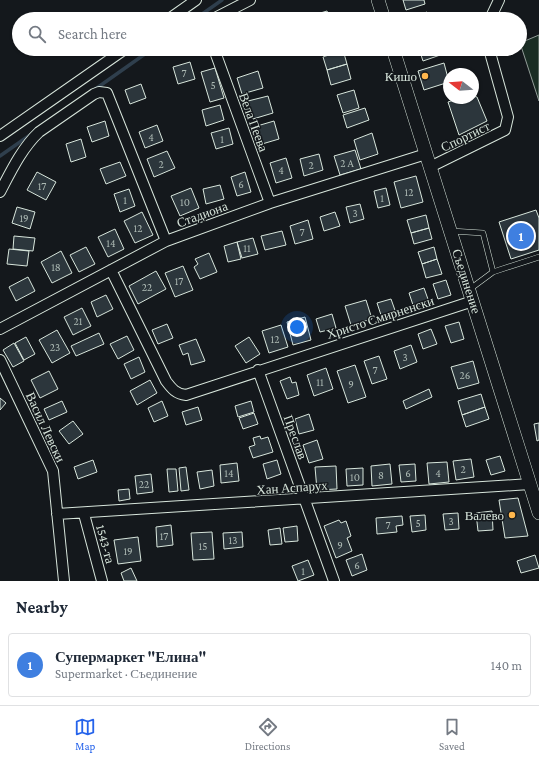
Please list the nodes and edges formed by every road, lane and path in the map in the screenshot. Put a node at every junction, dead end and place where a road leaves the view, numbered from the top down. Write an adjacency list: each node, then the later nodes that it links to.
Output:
1 (196, 0): 5 (street)
2 (250, 0): 6 (street)
3 (378, 0): 7 (street)
4 (499, 0): 8 (street)
5 (178, 12)
6 (227, 12)
7 (382, 12)
8 (493, 12)
9 (115, 56): 13 (street)
10 (217, 56): 17 (street, Вела Пеева)
11 (395, 56): 14 (street, Съединение)
12 (491, 56): 15 (street, Спортист)
13 (0, 136)
14 (426, 154): 15 (street, Съединение); 17 (street, Стадиона)
15 (430, 167): 18 (street, Съединение)
16 (0, 192): 19 (street)
17 (270, 203): 19 (street, Стадиона)
18 (451, 231): 22 (lane); 23 (street, Съединение)
19 (166, 241): 21 (street, Стадиона)
20 (539, 257): 22 (lane)
21 (111, 270): 24 (street, Стадиона); 26 (street, Христо Смирненски)
22 (493, 272): 23 (lane)
23 (472, 295): 26 (street, Христо Смирненски); 27 (street, Съединение)
24 (0, 329)
25 (0, 360): 30 (street, Васил Левски)
26 (258, 370): 28 (street, Преслав)
27 (532, 483): 28 (street, Хан Аспарух); 29 (street, Съединение)
28 (304, 499): 31 (street, Хан Аспарух); 34 (street, Преслав)
29 (539, 513)
30 (57, 514): 31 (street, Хан Аспарух); 32 (street, Васил Левски)
31 (84, 514): 33 (street, 1543-та)
32 (64, 581)
33 (102, 581)
34 (334, 581)

